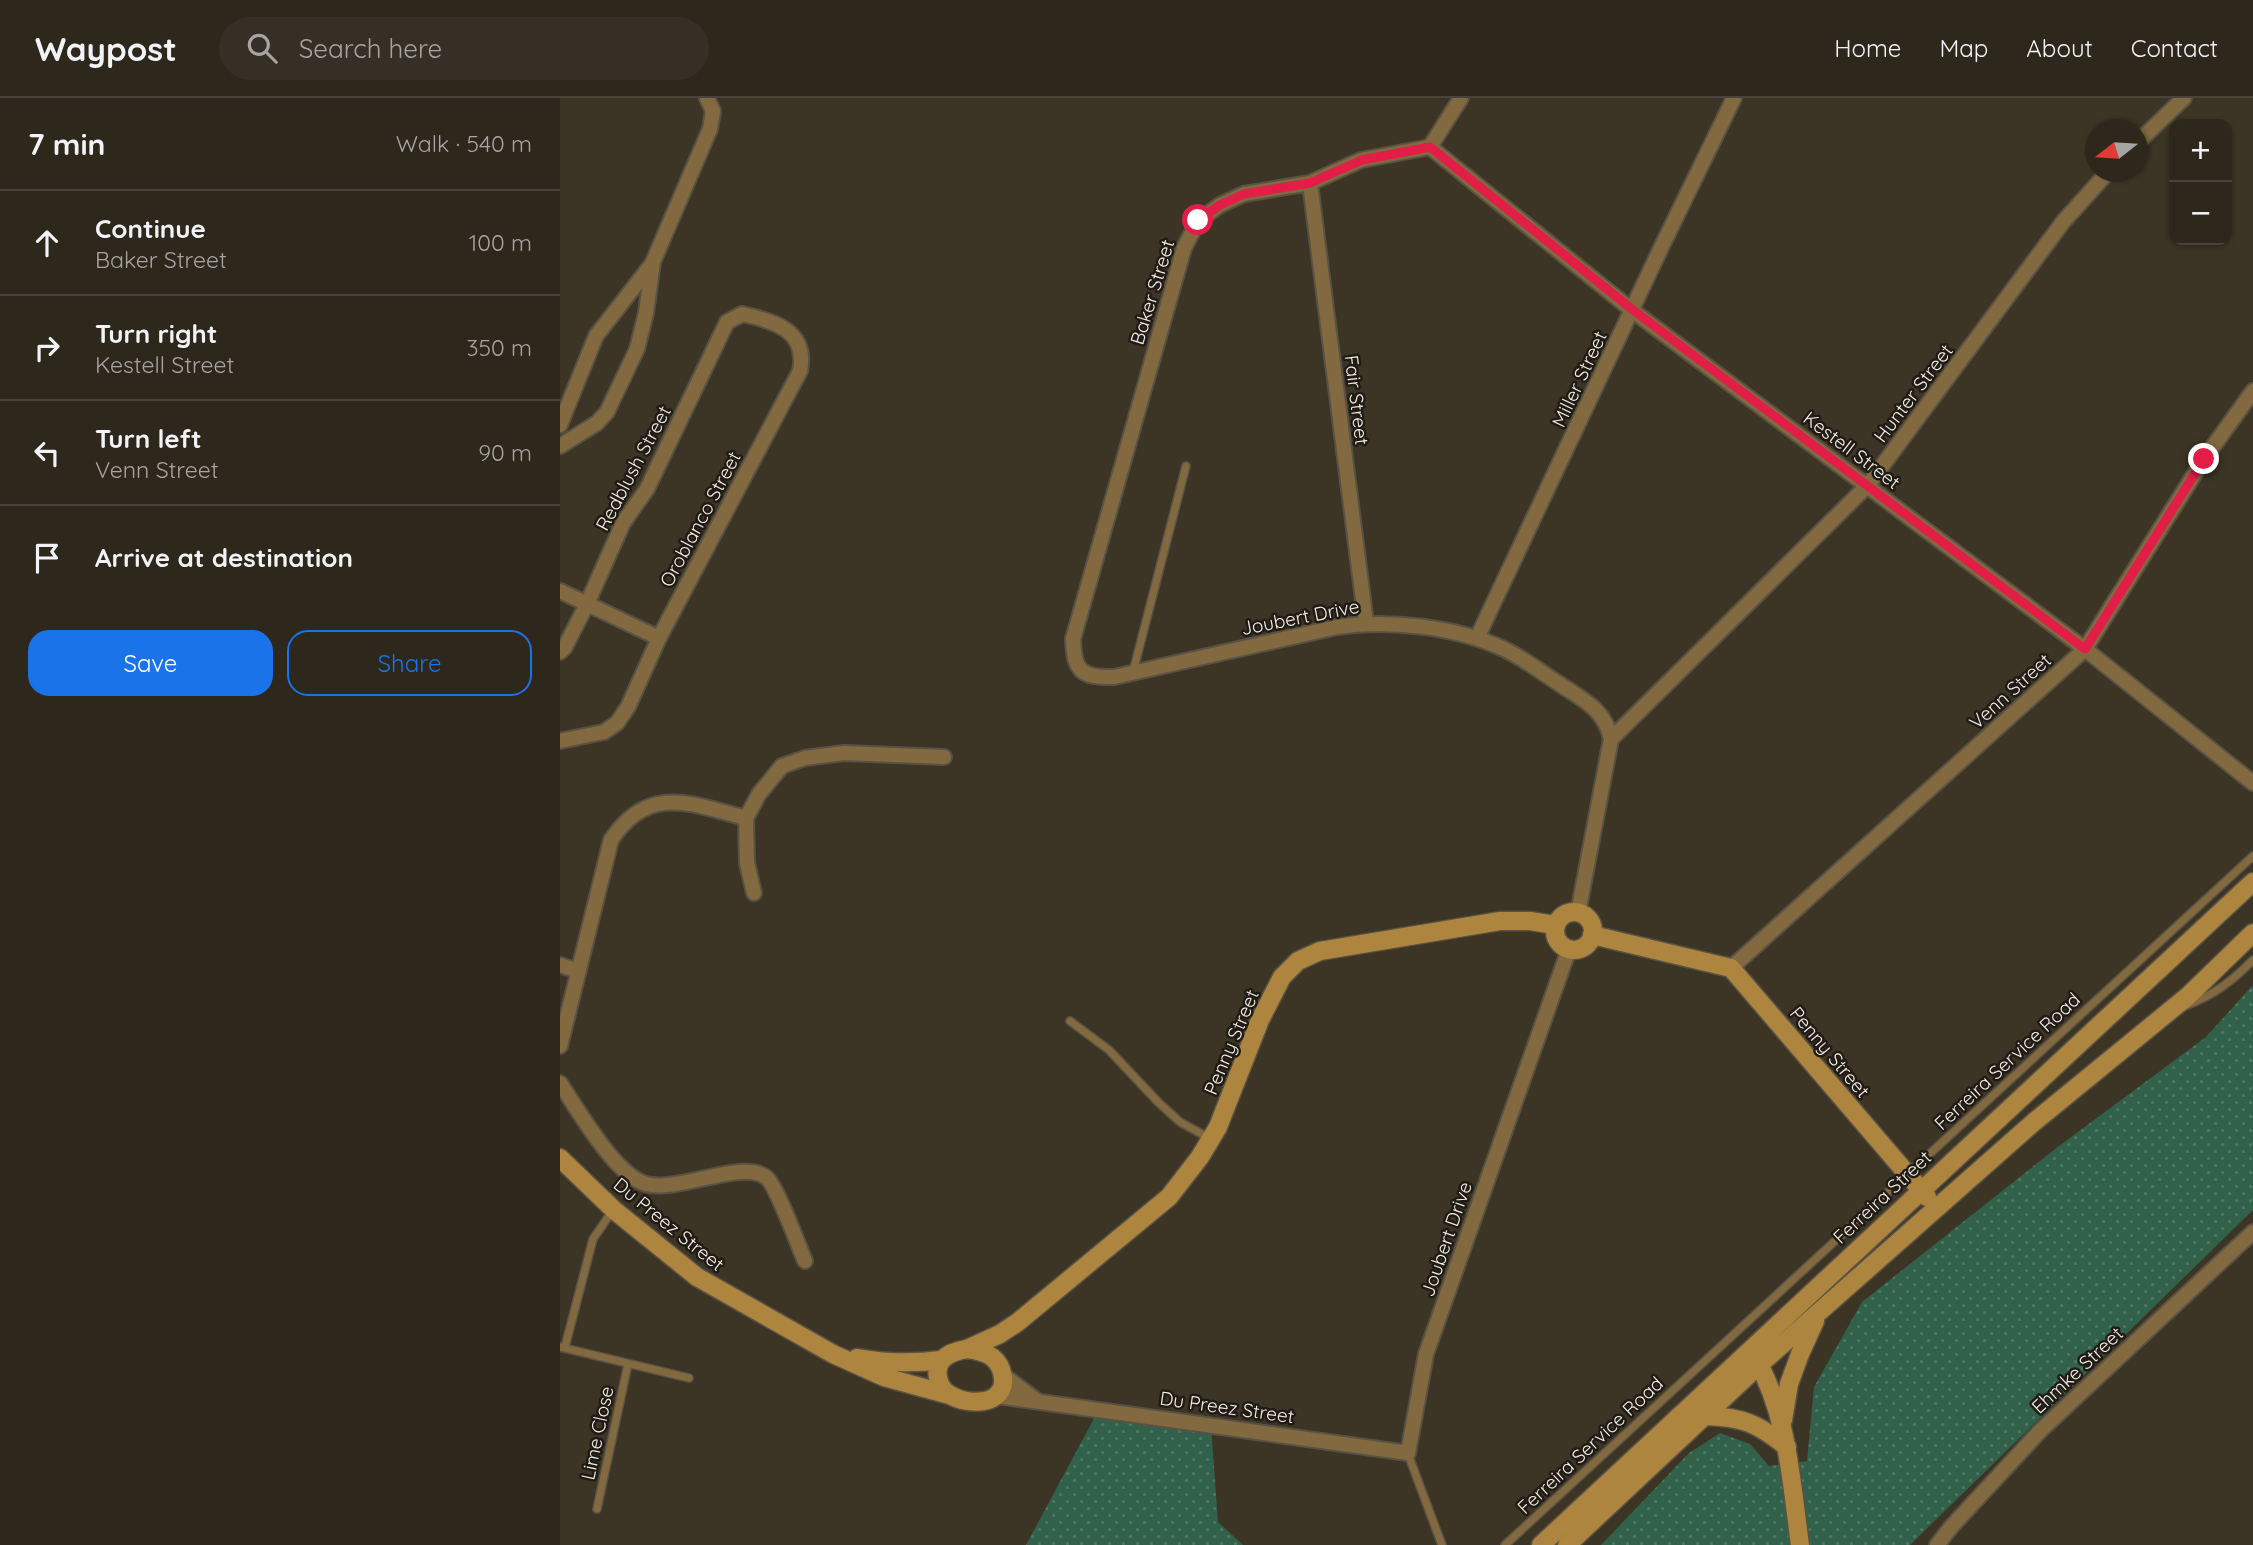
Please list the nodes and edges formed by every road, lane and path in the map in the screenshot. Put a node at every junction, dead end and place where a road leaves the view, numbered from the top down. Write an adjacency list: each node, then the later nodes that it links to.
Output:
1 (707, 98): 9 (street)
2 (1461, 98): 6 (street)
3 (1734, 98): 10 (street, Miller Street)
4 (2184, 98): 5 (street)
5 (2148, 132)
6 (1430, 147): 8 (street, Baker Street); 10 (street, Kestell Street)
7 (2099, 182): 16 (street, Hunter Street)
8 (1310, 183): 19 (street, Fair Street); 24 (street, Baker Street)
9 (653, 262): 13 (street); 14 (street)
10 (1633, 310): 16 (street, Kestell Street); 21 (street, Miller Street)
11 (735, 316): 18 (street, Redblush Street); 20 (street, Oroblanco Street)
12 (2253, 391): 22 (street, Venn Street)
13 (560, 425)
14 (560, 446)
15 (1186, 466): 25 (lane)
16 (1868, 485): 22 (street, Kestell Street); 26 (street, Hunter Street)
17 (560, 591): 18 (street)
18 (587, 604): 20 (street); 23 (street)
19 (1366, 622): 21 (street, Joubert Drive); 25 (street, Joubert Drive)
20 (659, 638): 27 (street, Oroblanco Street)
21 (1477, 638): 26 (street, Joubert Drive)
22 (2085, 649): 29 (street, Kestell Street); 41 (street, Venn Street)
23 (560, 652)
24 (1079, 669): 25 (street, Joubert Drive)
25 (1133, 673)
26 (1611, 739): 34 (street)
27 (560, 741)
28 (944, 757): 30 (street)
29 (2253, 783)
30 (746, 818): 33 (street); 42 (street)
31 (2253, 856): 49 (lane, Ferreira Service Road)
32 (2253, 881): 50 (street, Ferreira Street)
33 (754, 893)
34 (1578, 912): 35 (street); 37 (street)
35 (1555, 925): 38 (street); 47 (street, Penny Street)
36 (2253, 933): 43 (street)
37 (1592, 935): 38 (street); 41 (street)
38 (1569, 949): 72 (street, Joubert Drive)
39 (2253, 960): 43 (lane)
40 (560, 965): 42 (street)
41 (1731, 968): 49 (street, Penny Street)
42 (578, 971): 45 (street)
43 (2166, 1014): 51 (street)
44 (1070, 1021): 47 (lane)
45 (560, 1046)
46 (560, 1083): 54 (street)
47 (1211, 1139): 56 (street, Penny Street)
48 (560, 1158): 52 (street, Du Preez Street)
49 (1907, 1175): 50 (street, Penny Street); 75 (lane, Ferreira Service Road)
50 (1920, 1190): 51 (street, Penny Street); 58 (street, Ferreira Street)
51 (1936, 1208): 55 (street)
52 (614, 1210): 57 (lane); 60 (street, Du Preez Street)
53 (2253, 1232): 79 (street, Ehmke Street)
54 (805, 1261)
55 (1818, 1314): 63 (street); 70 (street)
56 (1018, 1322): 59 (street, Penny Street); 64 (street, Penny Street)
57 (562, 1347): 62 (lane)
58 (1750, 1348): 63 (street); 76 (street, Ferreira Street)
59 (967, 1349): 61 (street); 64 (street)
60 (833, 1354): 61 (street, Du Preez Street); 66 (street, Du Preez Street)
61 (941, 1360): 66 (street)
62 (628, 1363): 65 (lane); 73 (lane, Lime Close)
63 (1759, 1365): 69 (street); 70 (street)
64 (1000, 1369): 67 (street); 68 (street, Du Preez Street)
65 (689, 1378)
66 (946, 1394): 67 (street)
67 (996, 1396): 68 (street, Du Preez Street)
68 (1040, 1403): 72 (street, Du Preez Street)
69 (1706, 1416): 71 (street); 77 (street)
70 (1783, 1423): 71 (street)
71 (1787, 1447): 78 (street)
72 (1408, 1453): 74 (lane)
73 (597, 1509)
74 (1442, 1545)
75 (1505, 1545)
76 (1541, 1545)
77 (1567, 1545)
78 (1800, 1545)
79 (1937, 1545)

